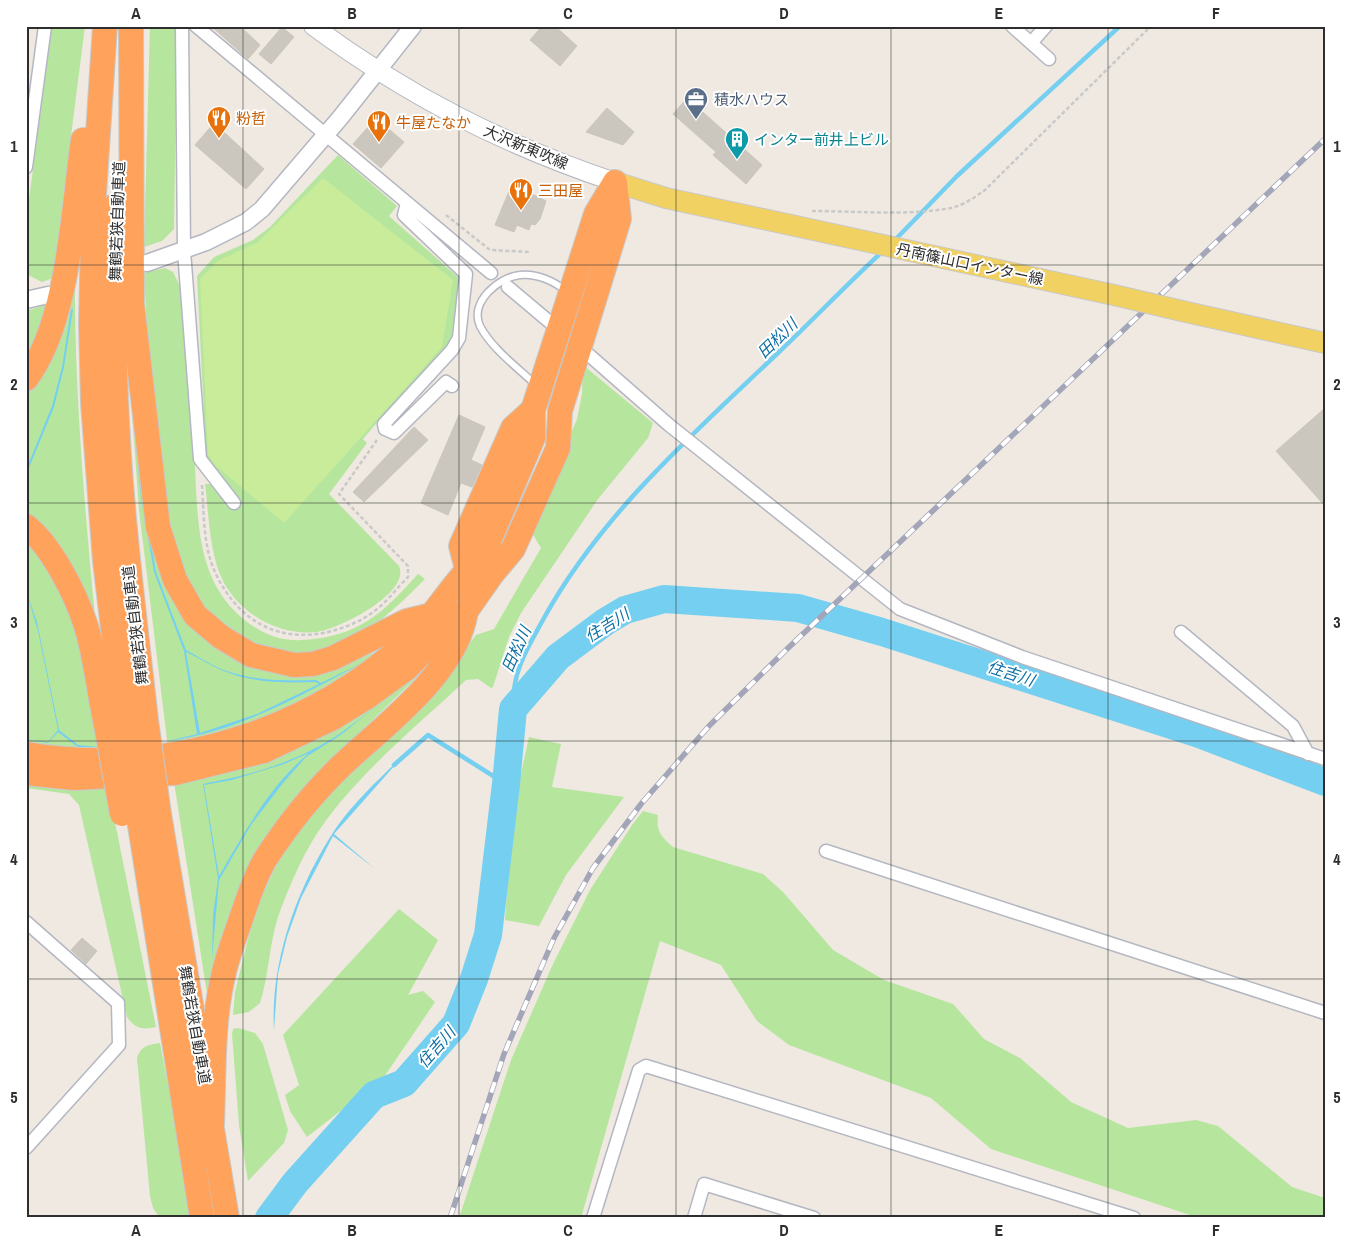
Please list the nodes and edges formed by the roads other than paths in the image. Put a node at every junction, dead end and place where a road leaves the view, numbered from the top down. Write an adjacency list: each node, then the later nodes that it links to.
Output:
1 (46, 26): 14 (street)
2 (131, 26): 33 (highway); 35 (highway, 舞鶴若狭自動車道)
3 (182, 26): 17 (street)
4 (196, 26): 13 (street)
5 (313, 26): 12 (main road, 大沢新東吹線)
6 (413, 26): 12 (street)
7 (1012, 26): 10 (street)
8 (1046, 26): 10 (street)
9 (104, 29): 27 (highway); 35 (highway, 舞鶴若狭自動車道)
10 (1031, 43): 11 (street)
11 (1049, 59)
12 (377, 70): 13 (street); 15 (main road, 大沢新東吹線)
13 (326, 135): 16 (street); 17 (street)
14 (26, 167)
15 (615, 182): 23 (highway); 25 (main road, 丹南篠山口インター線, bridge)
16 (407, 203): 19 (street); 28 (street)
17 (184, 251): 18 (street); 30 (street)
18 (147, 264)
19 (491, 273)
20 (508, 287): 24 (street)
21 (48, 295): 22 (street)
22 (26, 300)
23 (580, 306): 29 (highway); 29 (lane); 32 (highway)
24 (552, 324)
25 (1325, 343)
26 (588, 355): 37 (street)
27 (26, 379)
28 (452, 386)
29 (537, 400): 33 (highway)
30 (234, 503)
31 (26, 526): 35 (highway)
32 (466, 611): 39 (highway); 44 (highway)
33 (432, 615): 36 (highway)
34 (1181, 632): 37 (street)
35 (125, 722): 40 (highway, 舞鶴若狭自動車道, bridge); 40 (highway, bridge)
36 (26, 754)
37 (1308, 754): 38 (street)
38 (1325, 759)
39 (26, 773)
40 (140, 814): 44 (highway, 舞鶴若狭自動車道); 47 (highway, 舞鶴若狭自動車道)
41 (826, 851): 43 (street)
42 (26, 922): 45 (street)
43 (1325, 1013)
44 (212, 1123): 46 (highway, 舞鶴若狭自動車道)
45 (26, 1148)
46 (226, 1209)
47 (202, 1218)
48 (593, 1218): 51 (street)
49 (694, 1218): 50 (street)
50 (814, 1218)
51 (1134, 1218)

